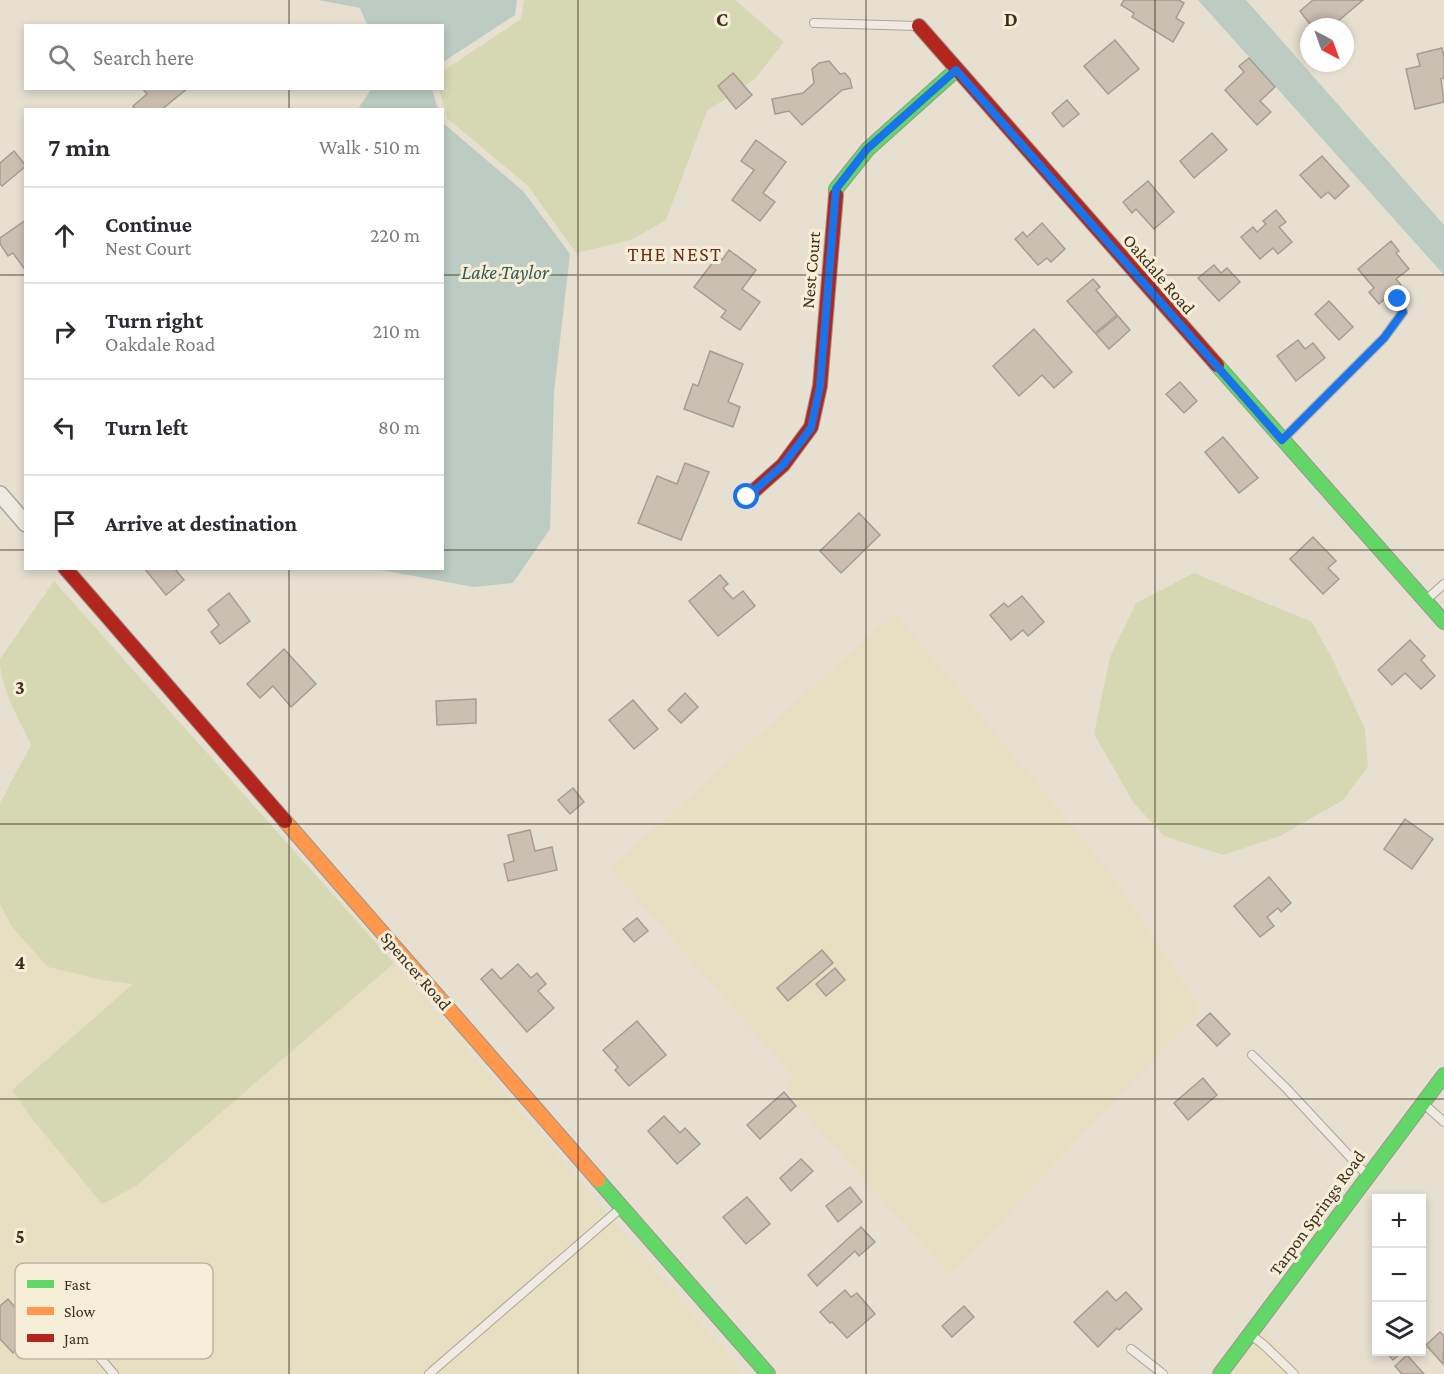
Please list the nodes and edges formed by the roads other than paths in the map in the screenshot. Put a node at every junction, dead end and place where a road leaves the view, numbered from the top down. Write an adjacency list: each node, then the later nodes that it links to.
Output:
1 (814, 23): 2 (lane, Oakdale Road)
2 (919, 26): 3 (street, Oakdale Road)
3 (956, 70): 5 (street, Oakdale Road); 7 (street, Nest Court)
4 (1398, 299): 5 (lane)
5 (1282, 440): 11 (street, Oakdale Road)
6 (0, 494): 8 (street)
7 (747, 497)
8 (24, 522)
9 (67, 570): 18 (street, Spencer Road)
10 (1444, 584): 11 (lane)
11 (1425, 601): 12 (street, Oakdale Road)
12 (1444, 622)
13 (1252, 1055): 17 (lane)
14 (1444, 1075): 15 (street, Tarpon Springs Road)
15 (1423, 1103): 16 (lane); 17 (street, Tarpon Springs Road)
16 (1444, 1122)
17 (1367, 1175): 19 (street, Tarpon Springs Road)
18 (622, 1207): 23 (lane); 24 (street, Spencer Road)
19 (1250, 1335): 26 (street, Tarpon Springs Road); 27 (lane)
20 (1131, 1348): 25 (lane)
21 (101, 1359): 22 (lane)
22 (114, 1374)
23 (429, 1374)
24 (768, 1374)
25 (1163, 1374)
26 (1220, 1374)
27 (1294, 1374)

